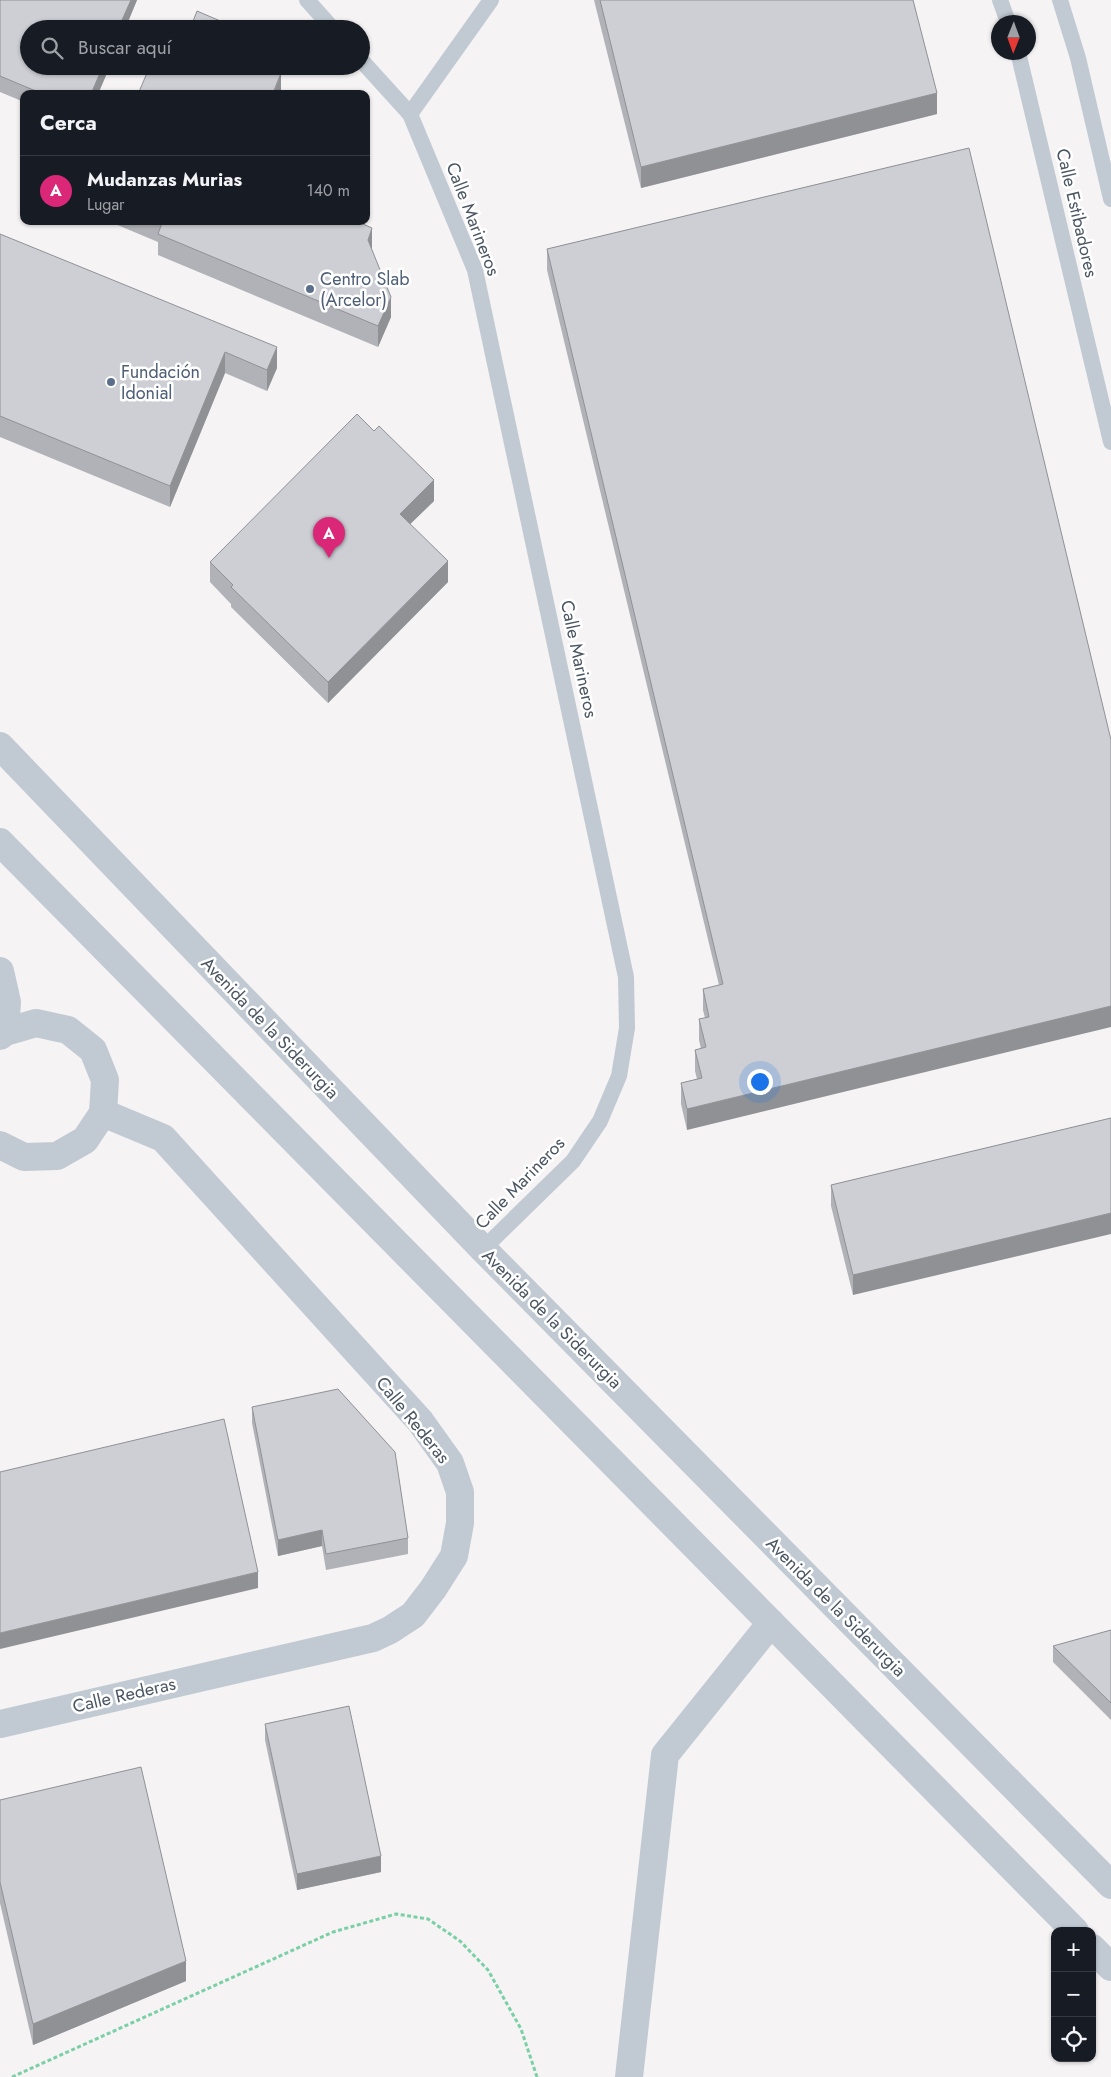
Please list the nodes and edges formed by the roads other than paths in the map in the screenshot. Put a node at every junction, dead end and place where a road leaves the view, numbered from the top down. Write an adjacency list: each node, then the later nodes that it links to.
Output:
1 (307, 0): 6 (lane)
2 (491, 0): 9 (lane)
3 (1000, 0): 5 (lane)
4 (1060, 0): 10 (lane, Calle Estibadores)
5 (1005, 15)
6 (325, 20)
7 (1020, 60): 11 (lane, Calle Estibadores)
8 (370, 70): 9 (lane, Calle Marineros)
9 (410, 114): 18 (lane, Calle Marineros)
10 (1111, 199)
11 (1111, 442)
12 (0, 746): 18 (street, Avenida de la Siderurgia)
13 (0, 842): 19 (street)
14 (0, 971): 15 (street)
15 (2, 1034): 16 (street)
16 (102, 1112): 17 (street); 20 (street, Calle Rederas)
17 (0, 1145)
18 (483, 1250): 21 (street, Avenida de la Siderurgia)
19 (771, 1623): 22 (street); 25 (street)
20 (0, 1724)
21 (1111, 1884)
22 (1071, 1927)
23 (1096, 1952): 24 (street)
24 (1111, 1967)
25 (629, 2077)

